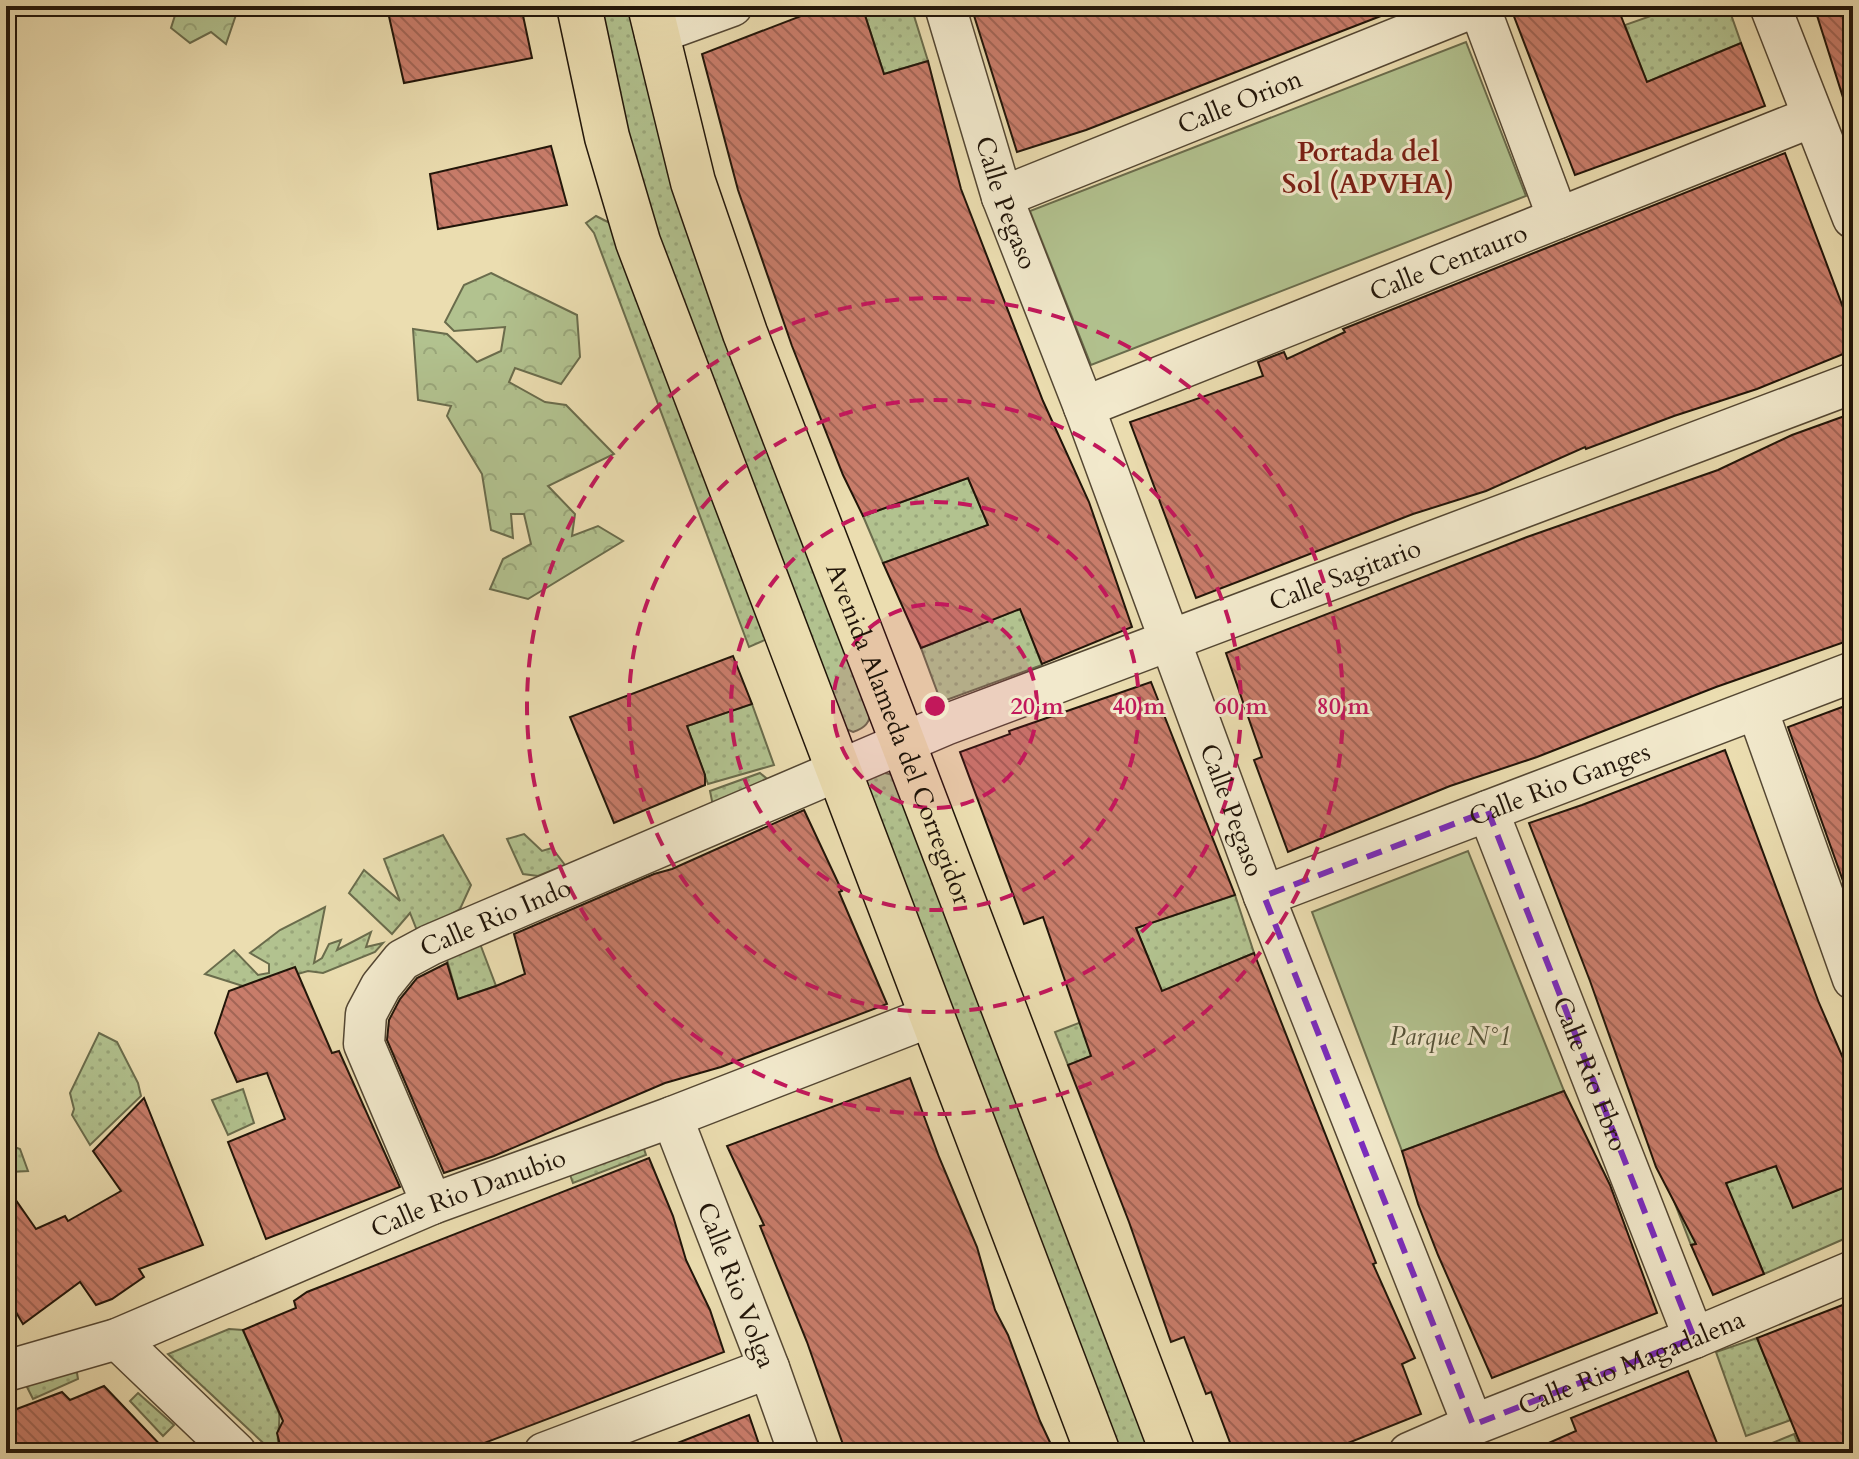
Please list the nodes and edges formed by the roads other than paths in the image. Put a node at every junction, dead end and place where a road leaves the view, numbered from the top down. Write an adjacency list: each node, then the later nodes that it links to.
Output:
1 (579, 6): 17 (main road)
2 (732, 6): 6 (street)
3 (945, 6): 8 (street, Calle Pegaso)
4 (1478, 6): 8 (street, Calle Orion); 9 (street)
5 (1770, 6): 7 (street)
6 (653, 20): 16 (main road, Avenida Alameda del Corregidor)
7 (1812, 117): 9 (street, Calle Centauro); 10 (street)
8 (1002, 197): 12 (street, Calle Pegaso)
9 (1558, 218): 12 (street, Calle Centauro)
10 (1853, 218)
11 (1853, 383): 13 (street, Calle Sagitario)
12 (1084, 407): 13 (street, Calle Pegaso)
13 (1169, 642): 16 (street, Calle Sagitario); 19 (street, Calle Pegaso)
14 (1853, 672): 15 (street, Calle Rio Ganges)
15 (1757, 709): 18 (street, Calle Rio Ganges); 20 (street)
16 (903, 742): 17 (street, Calle Sagitario); 34 (main road, Avenida Alameda del Corregidor)
17 (837, 770): 21 (main road); 23 (street, Calle Rio Indo)
18 (1488, 811): 19 (street, Calle Rio Ganges); 25 (street, Calle Rio Ebro)
19 (1264, 896): 29 (street, Calle Pegaso)
20 (1853, 979)
21 (932, 1016): 22 (street, Calle Rio Danubio); 33 (main road)
22 (672, 1117): 23 (street, Calle Rio Danubio); 27 (street, Calle Rio Volga)
23 (432, 1204): 26 (street, Calle Rio Danubio)
24 (1853, 1271): 25 (street, Calle Rio Magadalena)
25 (1694, 1338): 29 (street, Calle Rio Magadalena)
26 (117, 1339): 28 (street, Calle Rio Danubio); 30 (street)
27 (769, 1368): 31 (street); 32 (street, Calle Rio Volga)
28 (6, 1371)
29 (1473, 1425): 35 (street, Calle Rio Magadalena)
30 (236, 1453)
31 (544, 1453)
32 (799, 1453)
33 (1098, 1453)
34 (1173, 1453)
35 (1409, 1453)

